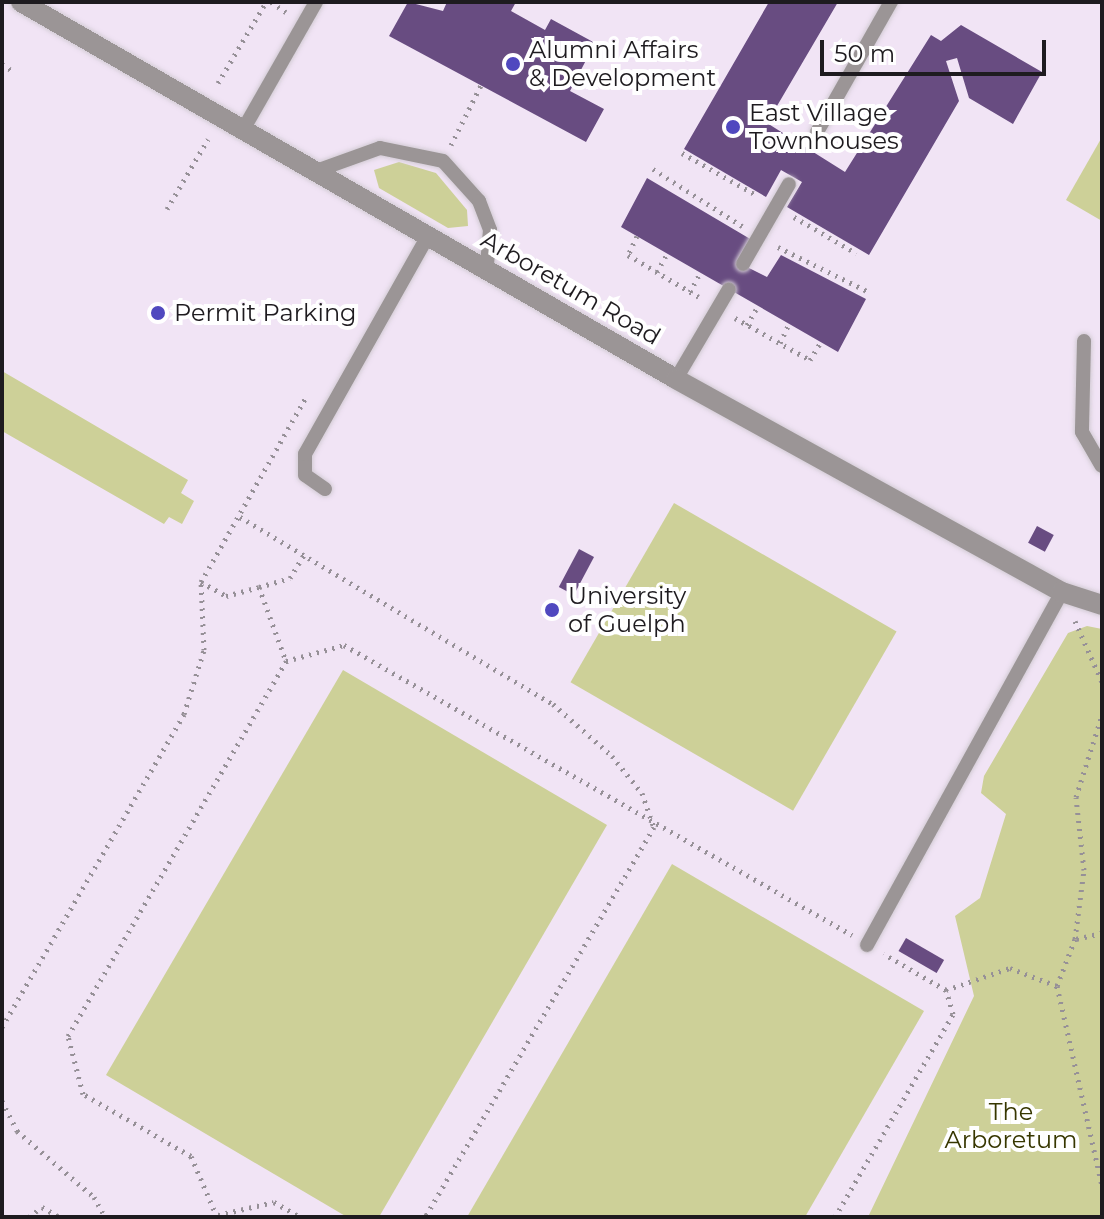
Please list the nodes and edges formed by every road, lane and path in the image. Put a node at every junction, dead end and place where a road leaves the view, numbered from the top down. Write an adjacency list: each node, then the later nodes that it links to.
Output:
1 (21, 2): 9 (street, Arboretum Road)
2 (266, 2): 7 (path)
3 (316, 2): 9 (lane)
4 (891, 2): 10 (lane)
5 (2, 64): 6 (path)
6 (11, 70)
7 (218, 83)
8 (481, 85): 12 (path)
9 (243, 130): 13 (street, Arboretum Road)
10 (817, 132)
11 (210, 135): 15 (path)
12 (443, 161): 13 (lane); 19 (lane)
13 (316, 171): 16 (street, Arboretum Road)
14 (789, 184): 18 (lane)
15 (167, 209)
16 (428, 236): 19 (street, Arboretum Road); 32 (lane)
17 (667, 254): 20 (path)
18 (743, 264)
19 (487, 267): 29 (street, Arboretum Road)
20 (657, 272)
21 (700, 273): 23 (path)
22 (729, 289): 29 (lane)
23 (690, 292)
24 (758, 306): 26 (path)
25 (789, 324): 28 (path)
26 (747, 325)
27 (1084, 341): 31 (lane)
28 (780, 343)
29 (676, 379): 37 (street, Arboretum Road)
30 (306, 397): 33 (path)
31 (1102, 466)
32 (325, 489)
33 (240, 517): 34 (path); 35 (path)
34 (304, 555): 36 (path); 42 (path)
35 (201, 582): 36 (path); 48 (path)
36 (259, 587): 39 (path)
37 (1062, 592): 38 (street, Arboretum Road); 40 (path); 45 (lane)
38 (1102, 605)
39 (286, 661): 42 (path); 51 (path)
40 (1102, 682)
41 (1102, 715): 44 (path)
42 (654, 827): 45 (path); 56 (path)
43 (1102, 933): 44 (path)
44 (1075, 939): 46 (path)
45 (867, 945): 47 (path)
46 (1057, 986): 47 (path); 50 (path)
47 (946, 990): 57 (path)
48 (2, 1027)
49 (2, 1101): 54 (path)
50 (1102, 1185)
51 (218, 1216): 55 (path)
52 (29, 1217): 53 (path)
53 (59, 1217)
54 (105, 1217)
55 (300, 1217)
56 (425, 1217)
57 (835, 1217)

